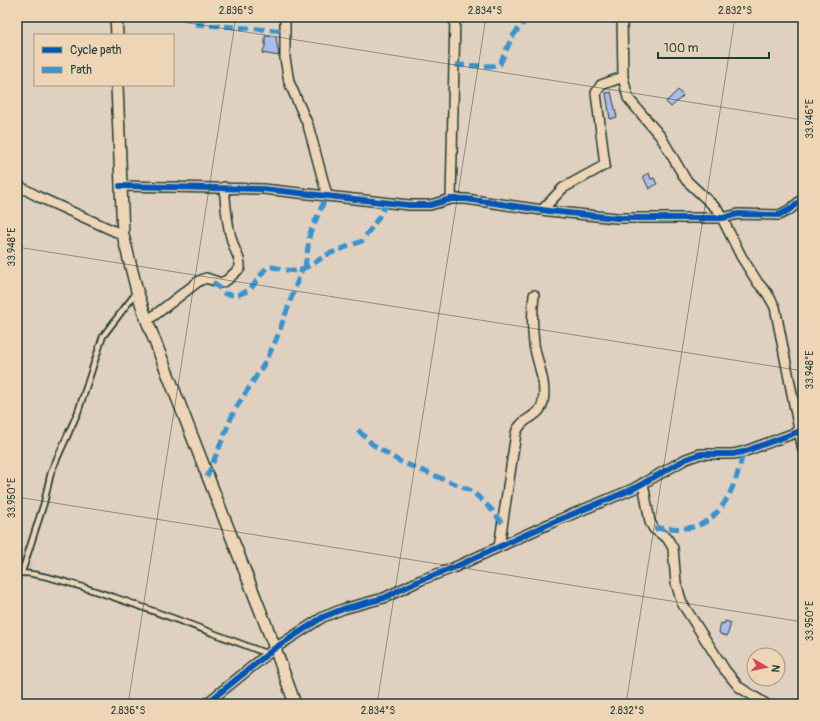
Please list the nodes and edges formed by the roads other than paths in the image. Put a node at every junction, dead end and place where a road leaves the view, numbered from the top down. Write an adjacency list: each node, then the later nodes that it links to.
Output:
1 (116, 17): 5 (street)
2 (285, 17): 11 (street)
3 (455, 17): 12 (street)
4 (622, 17): 6 (street)
5 (116, 34)
6 (623, 77): 14 (street); 15 (street)
7 (117, 86): 9 (street)
8 (17, 185): 16 (street)
9 (120, 186): 10 (street); 16 (street)
10 (224, 187): 11 (street); 19 (street)
11 (327, 195): 12 (street)
12 (451, 199): 14 (street)
13 (803, 199): 15 (street)
14 (542, 210): 15 (street)
15 (723, 218): 20 (street)
16 (123, 235): 17 (street)
17 (137, 291): 19 (street); 24 (lane)
18 (534, 295): 23 (street)
19 (147, 321): 25 (street)
20 (801, 431): 21 (street); 22 (street)
21 (803, 450)
22 (643, 483): 23 (street); 28 (street)
23 (499, 547): 25 (street)
24 (20, 573): 25 (lane)
25 (271, 651): 26 (street); 27 (street)
26 (206, 704)
27 (295, 704)
28 (766, 704)

